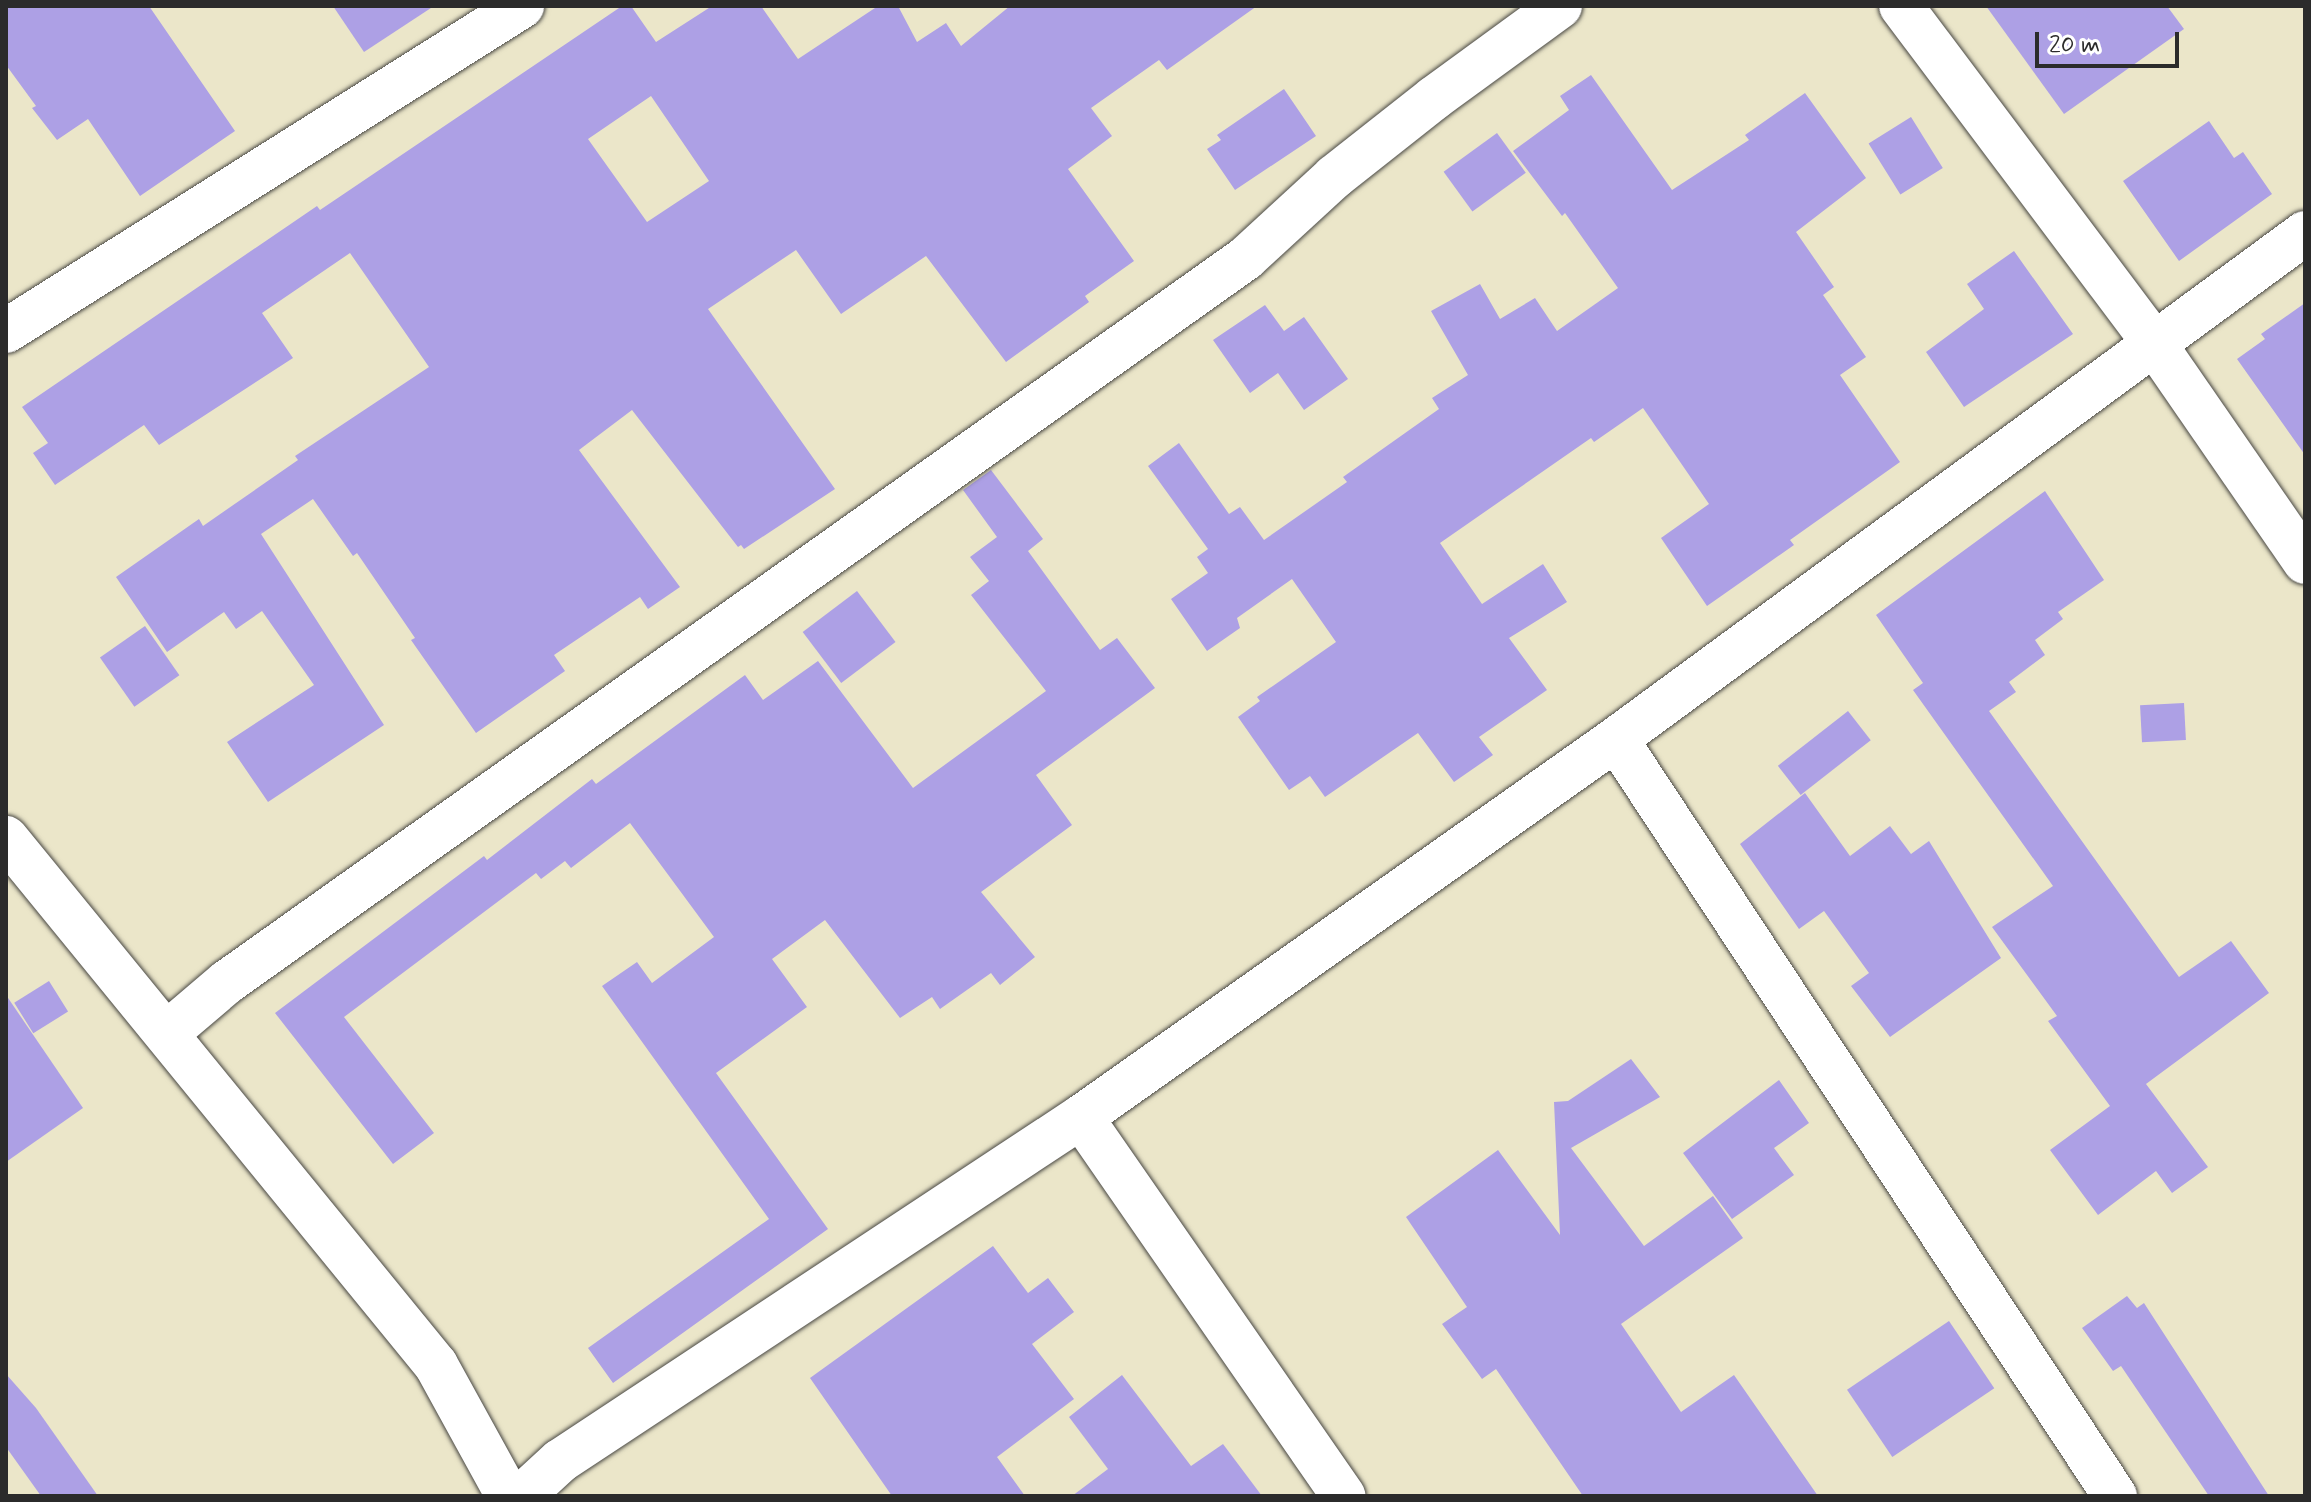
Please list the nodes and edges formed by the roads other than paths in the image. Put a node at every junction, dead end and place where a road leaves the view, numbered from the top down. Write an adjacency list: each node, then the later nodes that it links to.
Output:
1 (522, 6): 5 (street)
2 (1560, 6): 10 (street)
3 (1901, 6): 6 (street)
4 (2305, 233): 6 (street)
5 (6, 331)
6 (2154, 343): 7 (street); 8 (street)
7 (2305, 562)
8 (1616, 739): 11 (street); 15 (street)
9 (6, 838): 10 (street)
10 (167, 1033): 12 (street)
11 (1081, 1117): 13 (street); 14 (street)
12 (508, 1496)
13 (522, 1496)
14 (1343, 1496)
15 (2115, 1496)

